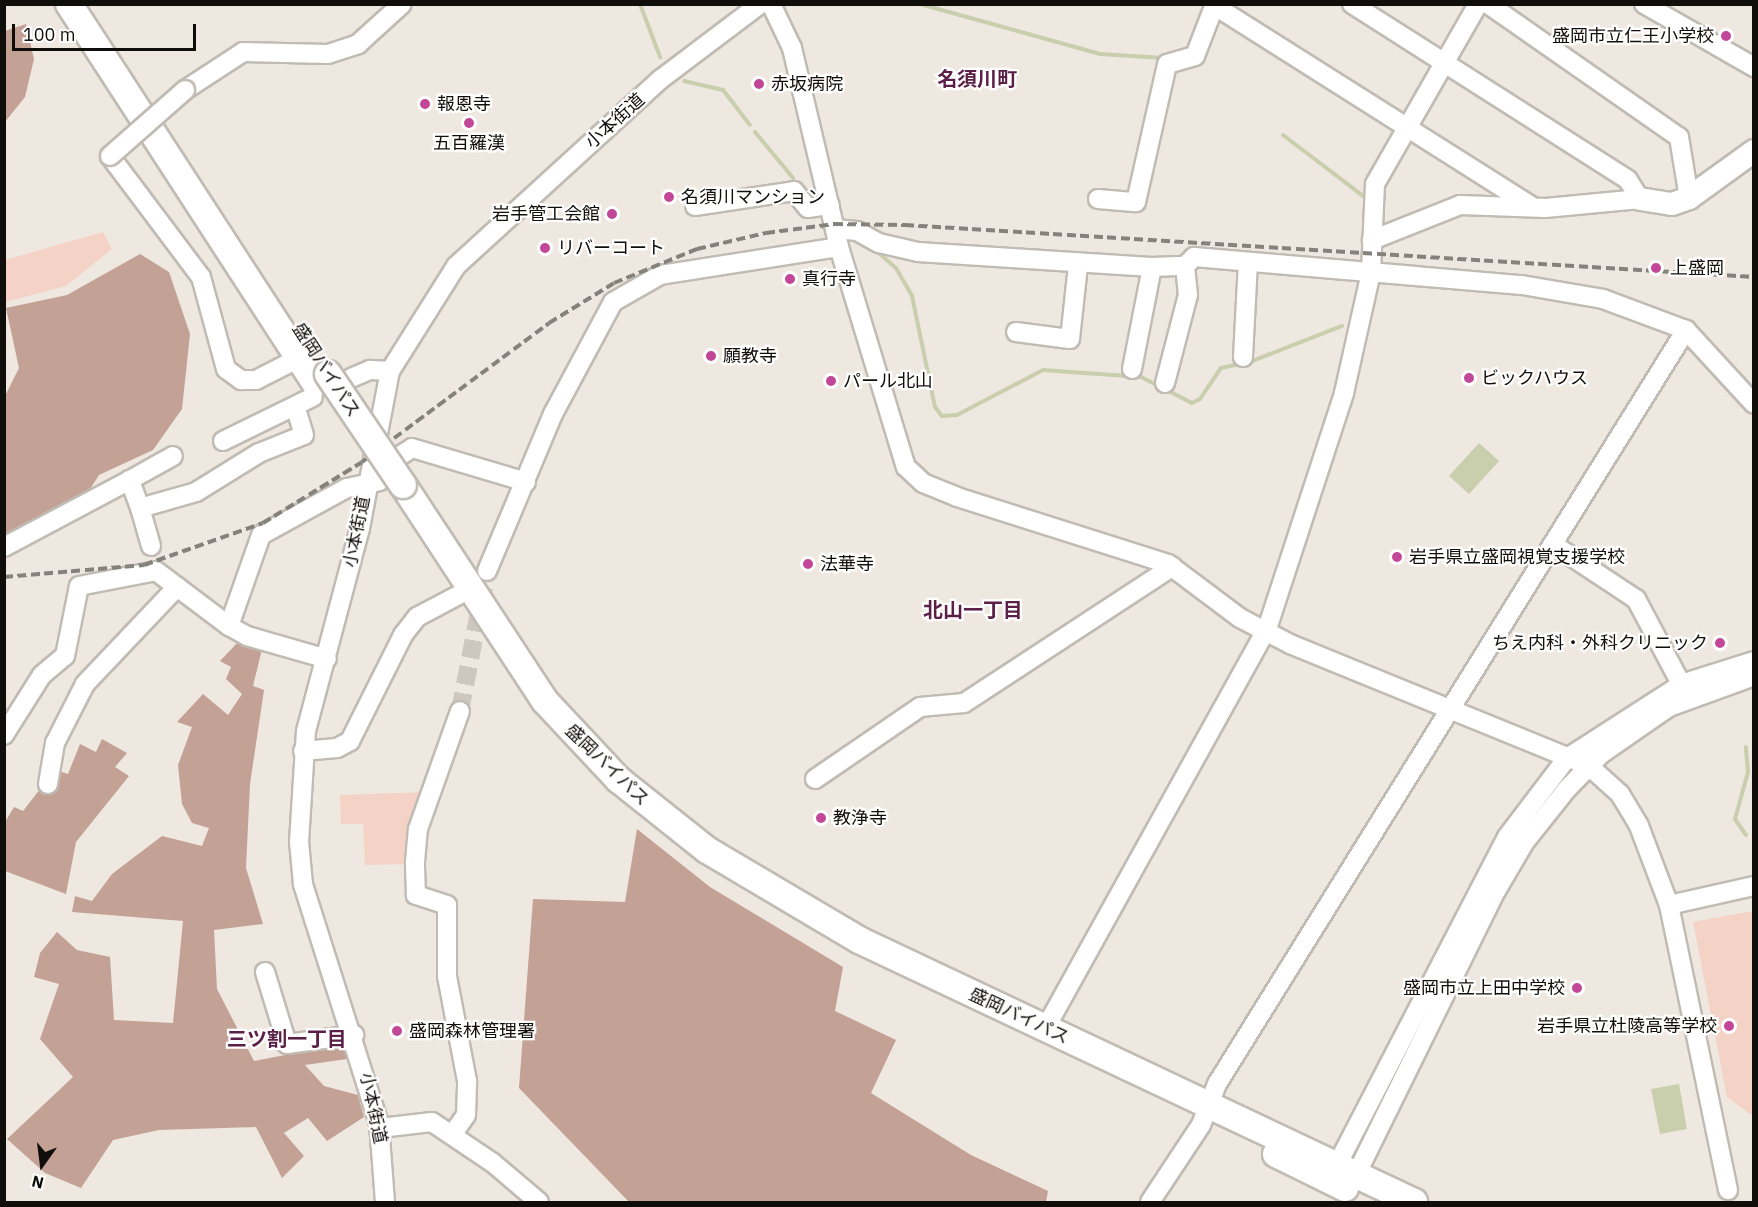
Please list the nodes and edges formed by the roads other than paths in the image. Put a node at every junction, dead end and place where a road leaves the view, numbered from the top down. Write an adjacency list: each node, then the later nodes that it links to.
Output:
1 (69, 4): 31 (highway, 盛岡バイパス)
2 (87, 4): 34 (highway, 盛岡バイパス)
3 (402, 4): 31 (street, bridge)
4 (760, 4): 33 (street, 小本街道)
5 (771, 4): 19 (street)
6 (1352, 4): 11 (street)
7 (1478, 4): 11 (street)
8 (1488, 4): 15 (street)
9 (1644, 4): 12 (street)
10 (1215, 5): 13 (street); 17 (street)
11 (1446, 64): 13 (street); 16 (street)
12 (1754, 67)
13 (1407, 127): 20 (street); 22 (street)
14 (1754, 151): 15 (main road)
15 (1689, 198): 16 (main road)
16 (1640, 199): 20 (street)
17 (1098, 200)
18 (695, 206): 19 (street)
19 (830, 206): 21 (street)
20 (1531, 206): 22 (street)
21 (837, 238): 24 (street); 41 (street); 47 (street)
22 (1372, 240): 27 (street)
23 (1248, 262): 26 (street); 27 (street); 30 (street)
24 (1078, 265): 25 (street); 29 (street)
25 (1152, 267): 26 (street); 32 (street)
26 (1185, 267): 35 (street)
27 (1371, 272): 28 (street); 54 (street)
28 (1686, 330): 36 (street); 44 (street)
29 (1016, 332)
30 (1243, 357)
31 (299, 358): 34 (highway, 盛岡バイパス)
32 (1132, 369)
33 (390, 371): 34 (street); 42 (street, 小本街道)
34 (327, 383): 37 (street); 42 (highway, 盛岡バイパス, bridge)
35 (1165, 383)
36 (1754, 404)
37 (294, 406): 38 (street); 43 (street)
38 (223, 441)
39 (174, 456): 40 (street)
40 (130, 480): 43 (street); 46 (street)
41 (526, 482): 42 (street); 49 (street)
42 (386, 488): 51 (highway, 盛岡バイパス); 53 (street); 55 (street, 小本街道)
43 (140, 508): 45 (street)
44 (1554, 545): 58 (street); 60 (street)
45 (151, 546)
46 (4, 547)
47 (1144, 556): 48 (street); 52 (street)
48 (1172, 567): 52 (street); 54 (street)
49 (487, 571)
50 (177, 587): 53 (street); 61 (street); 66 (street)
51 (460, 594): 62 (street); 70 (highway, 盛岡バイパス); 72 (highway, 盛岡バイパス)
52 (1135, 594): 65 (street)
53 (229, 626): 55 (street)
54 (1267, 629): 60 (street); 70 (street)
55 (327, 659): 62 (street, 小本街道)
56 (1754, 661): 58 (street)
57 (1754, 676): 58 (street)
58 (1686, 692): 63 (street); 64 (street)
59 (460, 711): 74 (street)
60 (1448, 711): 63 (street); 72 (street)
61 (4, 735)
62 (303, 751): 71 (street, 小本街道)
63 (1567, 758): 64 (street); 75 (street)
64 (1589, 766): 68 (street); 75 (street)
65 (815, 779)
66 (48, 784)
67 (1754, 886): 68 (street)
68 (1669, 905): 76 (street)
69 (265, 972): 71 (street)
70 (1045, 1029): 72 (highway, 盛岡バイパス)
71 (354, 1035): 73 (street, 小本街道)
72 (1207, 1112): 75 (highway, 盛岡バイパス); 79 (street)
73 (380, 1128): 74 (street); 77 (street, 小本街道)
74 (452, 1135): 78 (street)
75 (1339, 1186): 80 (highway, 盛岡バイパス); 81 (highway, 盛岡バイパス)
76 (1728, 1190)
77 (386, 1203)
78 (539, 1203)
79 (1150, 1203)
80 (1376, 1203)
81 (1414, 1203)

